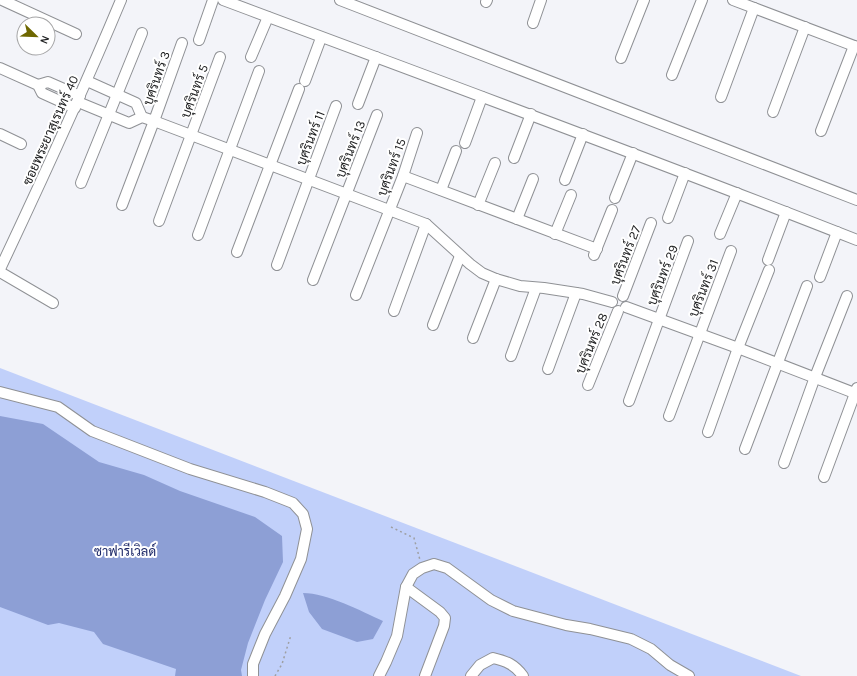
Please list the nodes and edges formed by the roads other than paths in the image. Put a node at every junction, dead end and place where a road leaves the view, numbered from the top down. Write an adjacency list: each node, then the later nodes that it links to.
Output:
1 (2, 0): 15 (street)
2 (121, 0): 27 (street, ซอยพระยาสุเรนทร์ 40)
3 (213, 0): 17 (street)
4 (223, 0): 11 (street)
5 (340, 0): 64 (street)
6 (541, 0): 12 (street)
7 (644, 0): 23 (street)
8 (702, 0): 26 (street)
9 (733, 0): 10 (street)
10 (754, 8): 13 (street); 30 (street)
11 (268, 17): 16 (street); 21 (street)
12 (533, 23)
13 (805, 27): 19 (street); 34 (street)
14 (142, 33): 28 (street)
15 (76, 34)
16 (321, 38): 22 (street); 52 (street)
17 (199, 40)
18 (182, 44): 39 (street, บุศรินทร์ 3)
19 (855, 46): 40 (street)
20 (220, 57): 44 (street, บุศรินทร์ 5)
21 (251, 58)
22 (376, 58): 29 (street); 32 (street)
23 (621, 58)
24 (0, 68): 31 (street)
25 (259, 71): 47 (street)
26 (672, 75)
27 (87, 81): 28 (street); 31 (street, ซอยพระยาสุเรนทร์ 40)
28 (118, 94): 36 (street); 38 (street)
29 (482, 97): 35 (street); 45 (street)
30 (721, 97)
31 (78, 102): 36 (street); 85 (street, ซอยพระยาสุเรนทร์ 40)
32 (358, 104)
33 (336, 106): 55 (street, บุศรินทร์ 11)
34 (773, 112)
35 (531, 114): 43 (street); 50 (street)
36 (109, 116): 38 (street); 58 (street)
37 (377, 116): 60 (street, บุศรินทร์ 13)
38 (142, 117): 39 (street)
39 (154, 121): 44 (street); 65 (street, บุศรินทร์ 3)
40 (820, 131)
41 (417, 133): 54 (street, บุศรินทร์ 15)
42 (0, 134): 46 (street)
43 (582, 134): 49 (street); 57 (street)
44 (192, 135): 47 (street); 72 (street, บุศรินทร์ 5)
45 (465, 143)
46 (21, 144)
47 (231, 149): 52 (street); 78 (street)
48 (456, 151): 59 (street)
49 (633, 153): 53 (street); 63 (street)
50 (514, 158)
51 (495, 163): 66 (street)
52 (271, 164): 55 (street); 82 (street)
53 (685, 173): 61 (street); 70 (street)
54 (403, 176): 59 (street); 67 (street, บุศรินทร์ 15)
55 (309, 179): 60 (street); 84 (street, บุศรินทร์ 11)
56 (533, 179): 71 (street)
57 (565, 180)
58 (81, 182)
59 (441, 190): 66 (street)
60 (347, 193): 67 (street); 89 (street, บุศรินทร์ 13)
61 (737, 193): 69 (street); 77 (street)
62 (571, 195): 76 (street)
63 (615, 198)
64 (857, 200)
65 (122, 205)
66 (478, 205): 71 (street)
67 (390, 209): 74 (street); 93 (street, บุศรินทร์ 15)
68 (612, 210): 76 (street)
69 (786, 212): 75 (street); 102 (street)
70 (668, 218)
71 (517, 219): 76 (street)
72 (159, 221)
73 (651, 223): 96 (street, บุศรินทร์ 27)
74 (426, 224): 83 (street); 97 (street)
75 (837, 232): 79 (street); 87 (street)
76 (555, 234)
77 (720, 234)
78 (198, 235)
79 (857, 240)
80 (688, 241): 98 (street, บุศรินทร์ 29)
81 (731, 251): 100 (street, บุศรินทร์ 31)
82 (237, 252)
83 (460, 256): 88 (street); 99 (street)
84 (277, 265)
85 (0, 269)
86 (0, 272): 95 (street)
87 (820, 276)
88 (496, 279): 91 (street); 101 (street)
89 (313, 280)
90 (808, 286): 104 (street)
91 (536, 288): 92 (street); 103 (street)
92 (576, 293): 96 (street); 105 (street)
93 (356, 295)
94 (847, 296): 106 (street)
95 (53, 302)
96 (619, 306): 98 (street); 107 (street, บุศรินทร์ 28)
97 (394, 311)
98 (659, 318): 100 (street); 110 (street, บุศรินทร์ 29)
99 (433, 324)
100 (699, 334): 102 (street); 111 (street, บุศรินทร์ 31)
101 (473, 338)
102 (738, 348): 104 (street); 112 (street)
103 (511, 356)
104 (778, 363): 106 (street); 113 (street)
105 (548, 368)
106 (815, 377): 109 (street); 114 (street)
107 (588, 385)
108 (0, 392): 117 (street)
109 (856, 392): 115 (street)
110 (629, 400)
111 (669, 416)
112 (708, 432)
113 (745, 449)
114 (784, 462)
115 (824, 477)
116 (406, 587): 118 (street); 119 (street); 122 (street)
117 (253, 676)
118 (379, 676)
119 (425, 676)
120 (471, 676): 121 (street)
121 (522, 676)
122 (689, 676)

